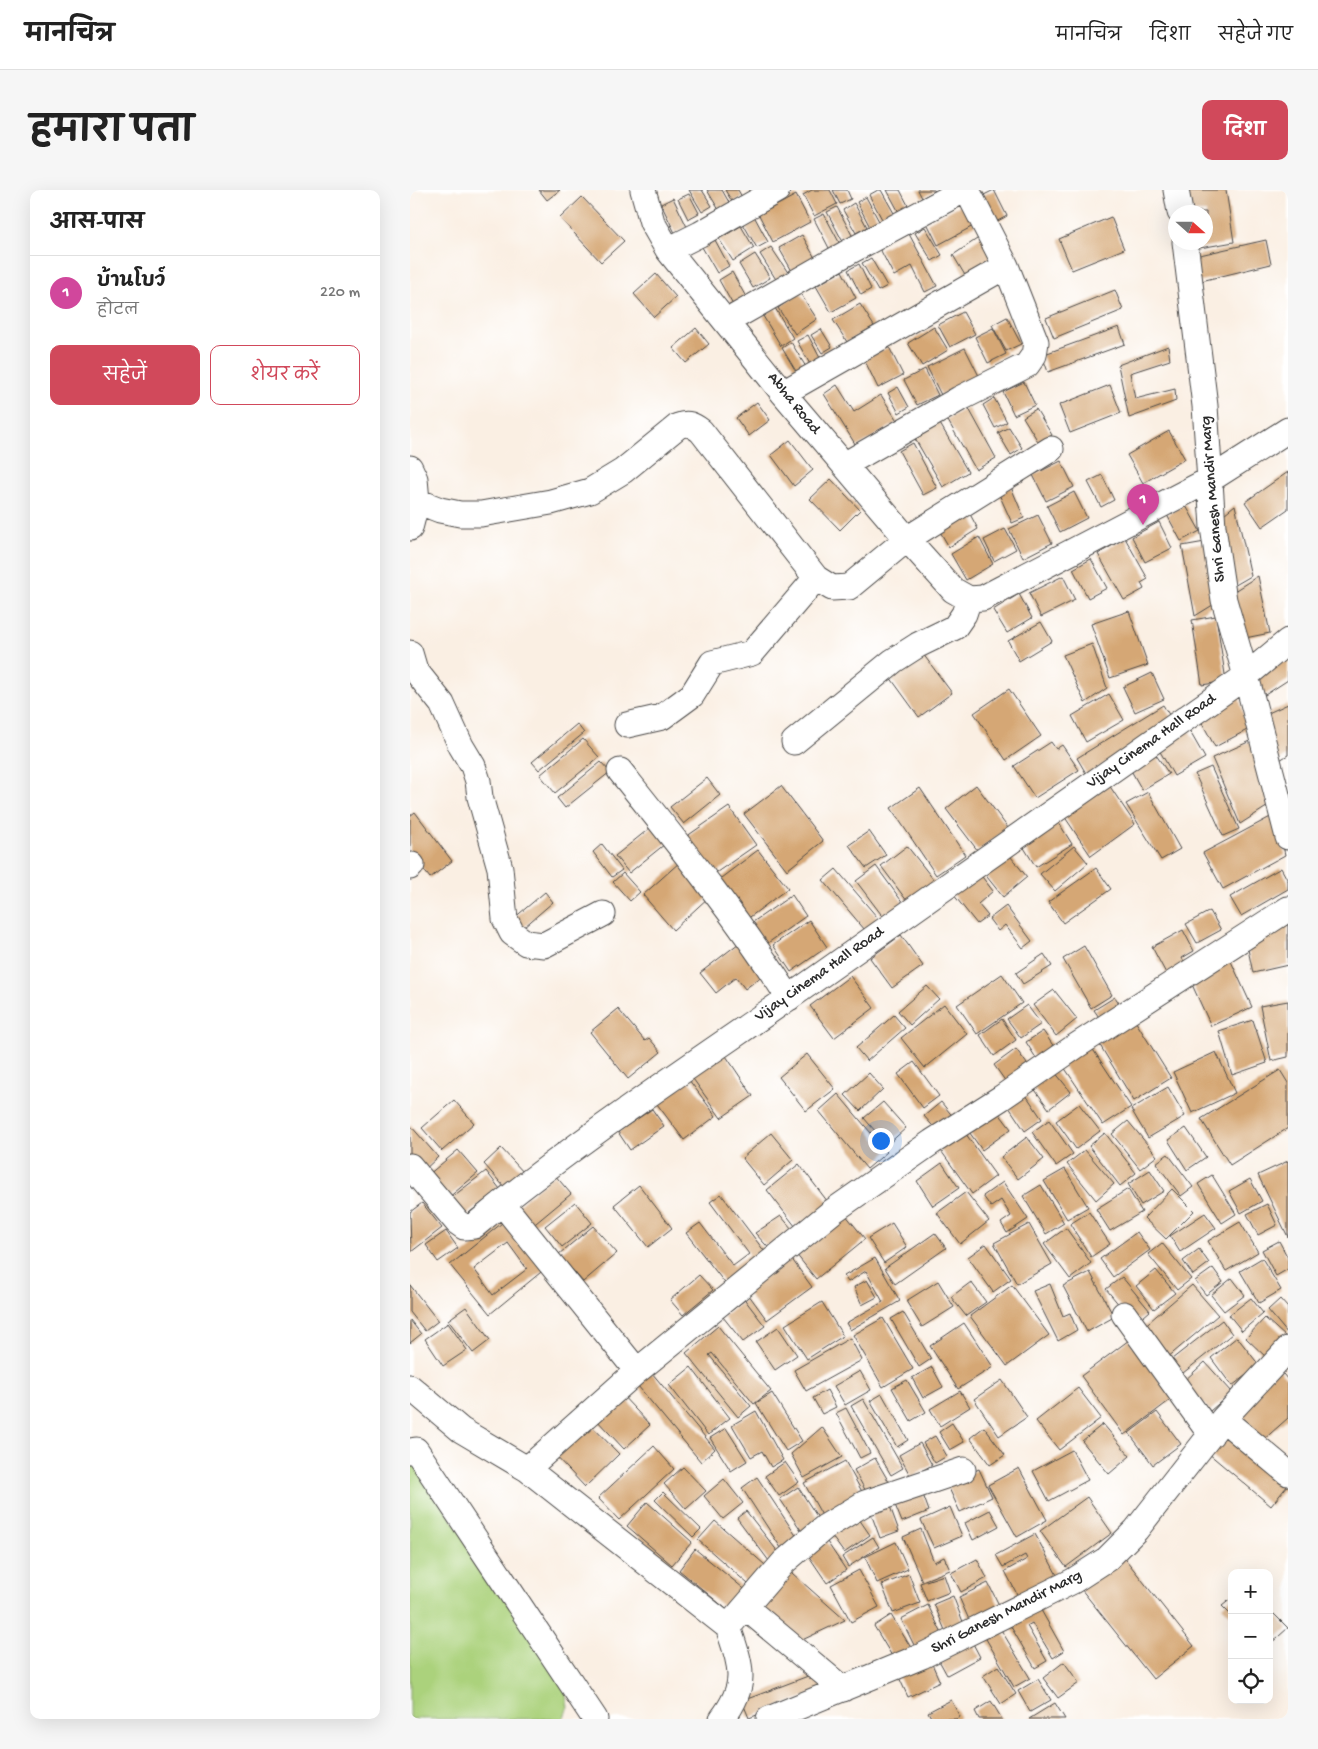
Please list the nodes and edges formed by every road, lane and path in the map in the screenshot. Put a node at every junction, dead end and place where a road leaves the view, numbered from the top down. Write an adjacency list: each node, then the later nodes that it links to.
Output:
1 (643, 190): 6 (street, Abha Road)
2 (777, 190): 6 (street)
3 (965, 190): 8 (street); 9 (street)
4 (1176, 190): 5 (street)
5 (1179, 205)
6 (668, 250): 9 (street, Abha Road)
7 (1186, 250): 15 (street, Shri Ganesh Mandir Marg)
8 (1006, 266): 10 (street); 13 (street)
9 (726, 322): 10 (street, Abha Road)
10 (783, 393): 13 (street, Abha Road)
11 (1288, 430): 15 (street)
12 (1051, 449): 18 (street)
13 (844, 465): 18 (street, Abha Road)
14 (410, 468): 16 (street)
15 (1211, 479): 20 (street); 23 (street, Shri Ganesh Mandir Marg)
16 (418, 501): 17 (street); 19 (street)
17 (410, 528)
18 (907, 539): 19 (street); 20 (street, Abha Road)
19 (816, 578): 24 (street)
20 (969, 599): 25 (street)
21 (1288, 641): 23 (street, Vijay Cinema Hall Road)
22 (410, 653): 29 (street)
23 (1246, 676): 27 (street, Shri Ganesh Mandir Marg); 30 (street, Vijay Cinema Hall Road)
24 (627, 726)
25 (794, 742)
26 (620, 771): 30 (street)
27 (1288, 837)
28 (1288, 909): 35 (street)
29 (603, 914)
30 (789, 998): 32 (street, Vijay Cinema Hall Road)
31 (410, 1166): 32 (street, Vijay Cinema Hall Road)
32 (502, 1203): 35 (street)
33 (1124, 1314): 37 (street)
34 (1288, 1349): 37 (street, Shri Ganesh Mandir Marg)
35 (637, 1371): 39 (street)
36 (410, 1387): 39 (street)
37 (1217, 1427): 41 (street); 44 (street, Shri Ganesh Mandir Marg)
38 (410, 1451): 45 (street)
39 (527, 1469): 43 (street)
40 (963, 1470): 42 (street)
41 (1288, 1473)
42 (746, 1608): 43 (street); 44 (street)
43 (728, 1628): 46 (street)
44 (843, 1689): 47 (street, Shri Ganesh Mandir Marg)
45 (595, 1719)
46 (722, 1719)
47 (769, 1719)

